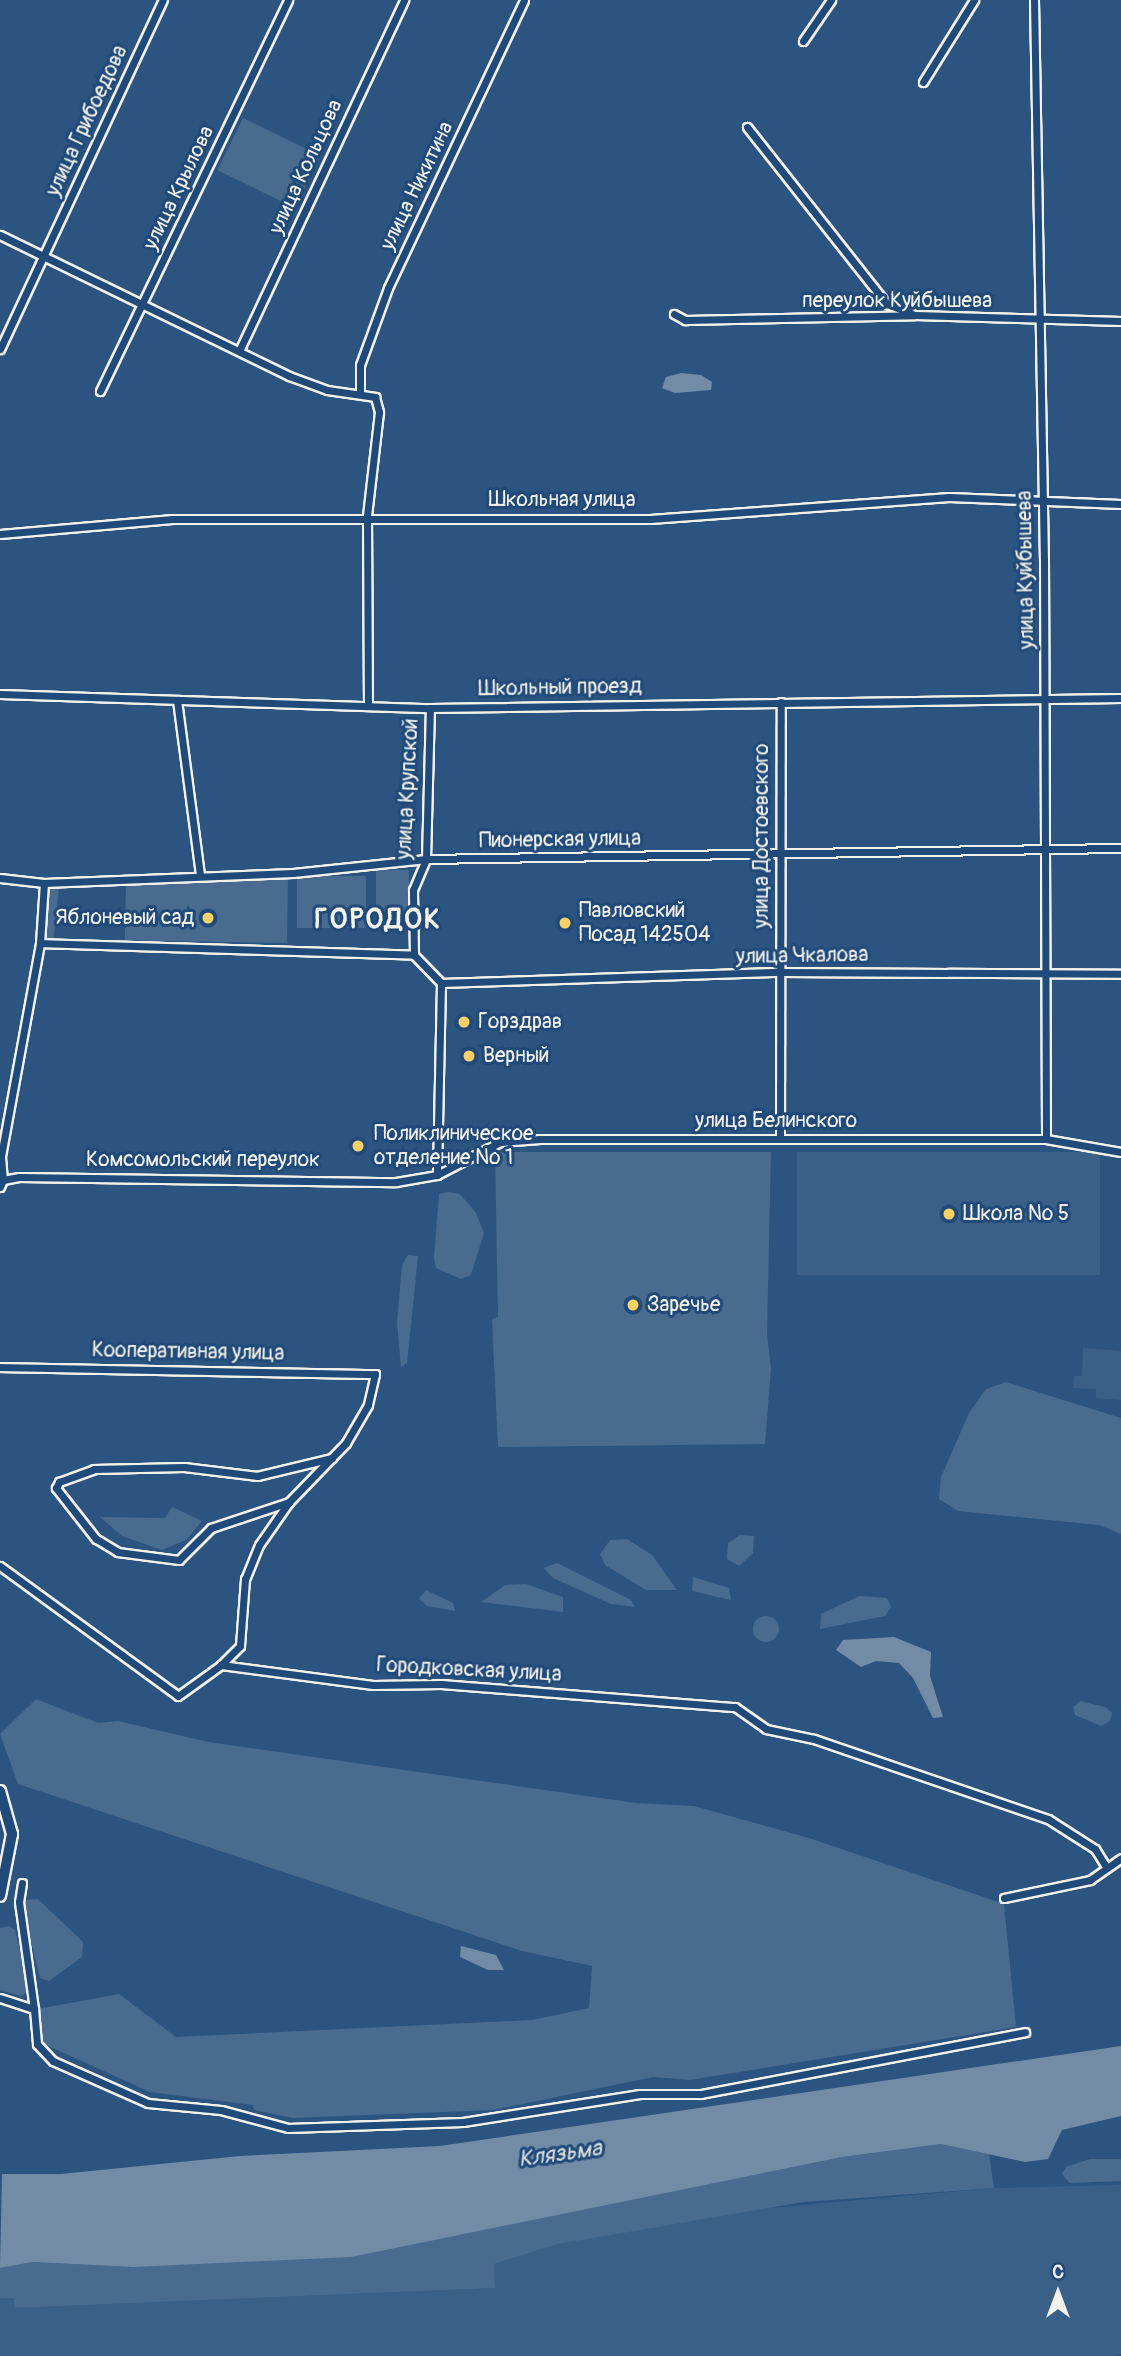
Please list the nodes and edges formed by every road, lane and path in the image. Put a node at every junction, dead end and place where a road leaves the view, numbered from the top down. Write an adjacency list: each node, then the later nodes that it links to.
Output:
1 (163, 0): 12 (street, улица Грибоедова)
2 (288, 0): 13 (street, улица Крылова)
3 (404, 0): 19 (street, улица Кольцова)
4 (524, 0): 21 (street, улица Никитина)
5 (831, 0): 8 (street)
6 (974, 0): 9 (street)
7 (1034, 0): 16 (street, улица Куйбышева)
8 (803, 41)
9 (923, 82)
10 (747, 127): 15 (street)
11 (0, 235): 12 (street)
12 (43, 256): 13 (street); 18 (street, улица Грибоедова)
13 (142, 303): 19 (street); 20 (street, улица Крылова)
14 (674, 314): 15 (street, переулок Куйбышева)
15 (915, 314): 16 (street, переулок Куйбышева)
16 (1039, 320): 17 (street, переулок Куйбышева); 22 (street, улица Куйбышева)
17 (1121, 321)
18 (0, 349)
19 (240, 349): 21 (street)
20 (100, 391)
21 (360, 391): 24 (street)
22 (1043, 504): 23 (street, Школьная улица); 24 (street, Школьная улица); 28 (street, улица Куйбышева)
23 (1121, 505)
24 (367, 516): 25 (street, Школьная улица); 31 (street)
25 (0, 534)
26 (0, 694): 29 (street, Школьный проезд)
27 (1121, 698): 28 (street, Школьный проезд)
28 (1045, 699): 30 (street, Школьный проезд); 34 (street, улица Куйбышева)
29 (177, 700): 31 (street, Школьный проезд); 37 (street)
30 (781, 702): 32 (street, Школьный проезд); 35 (street, улица Достоевского)
31 (368, 706): 32 (street, Школьный проезд)
32 (430, 708): 36 (street, улица Крупской)
33 (1121, 848): 34 (street, Пионерская улица)
34 (1046, 849): 35 (street, Пионерская улица); 43 (street, улица Куйбышева)
35 (776, 855): 36 (street, Пионерская улица); 42 (street, улица Достоевского)
36 (426, 859): 37 (street, Пионерская улица); 41 (street, улица Крупской)
37 (200, 874): 39 (street, Пионерская улица)
38 (0, 878): 39 (street, Пионерская улица)
39 (44, 883): 40 (street)
40 (40, 943): 41 (street); 50 (street)
41 (414, 955): 45 (street)
42 (781, 972): 43 (street, улица Чкалова); 45 (street, улица Чкалова); 46 (street, улица Достоевского)
43 (1047, 973): 44 (street, улица Чкалова); 47 (street, улица Куйбышева)
44 (1121, 974)
45 (441, 983): 49 (street)
46 (779, 1138): 47 (street, улица Белинского); 49 (street, улица Белинского)
47 (1046, 1139): 48 (street, улица Белинского)
48 (1121, 1152)
49 (438, 1175): 50 (street, Комсомольский переулок)
50 (4, 1182)
51 (0, 1367): 52 (street, Кооперативная улица)
52 (332, 1458): 53 (street); 53 (street)
53 (289, 1502): 55 (street)
54 (0, 1566): 55 (street)
55 (220, 1665): 58 (street, Городковская улица)
56 (0, 1791): 60 (main road)
57 (1121, 1858): 58 (street)
58 (1107, 1868): 61 (street)
59 (22, 1883): 63 (street)
60 (0, 1896)
61 (1004, 1898)
62 (0, 1998): 63 (street)
63 (34, 2009): 64 (street)
64 (1025, 2032)

